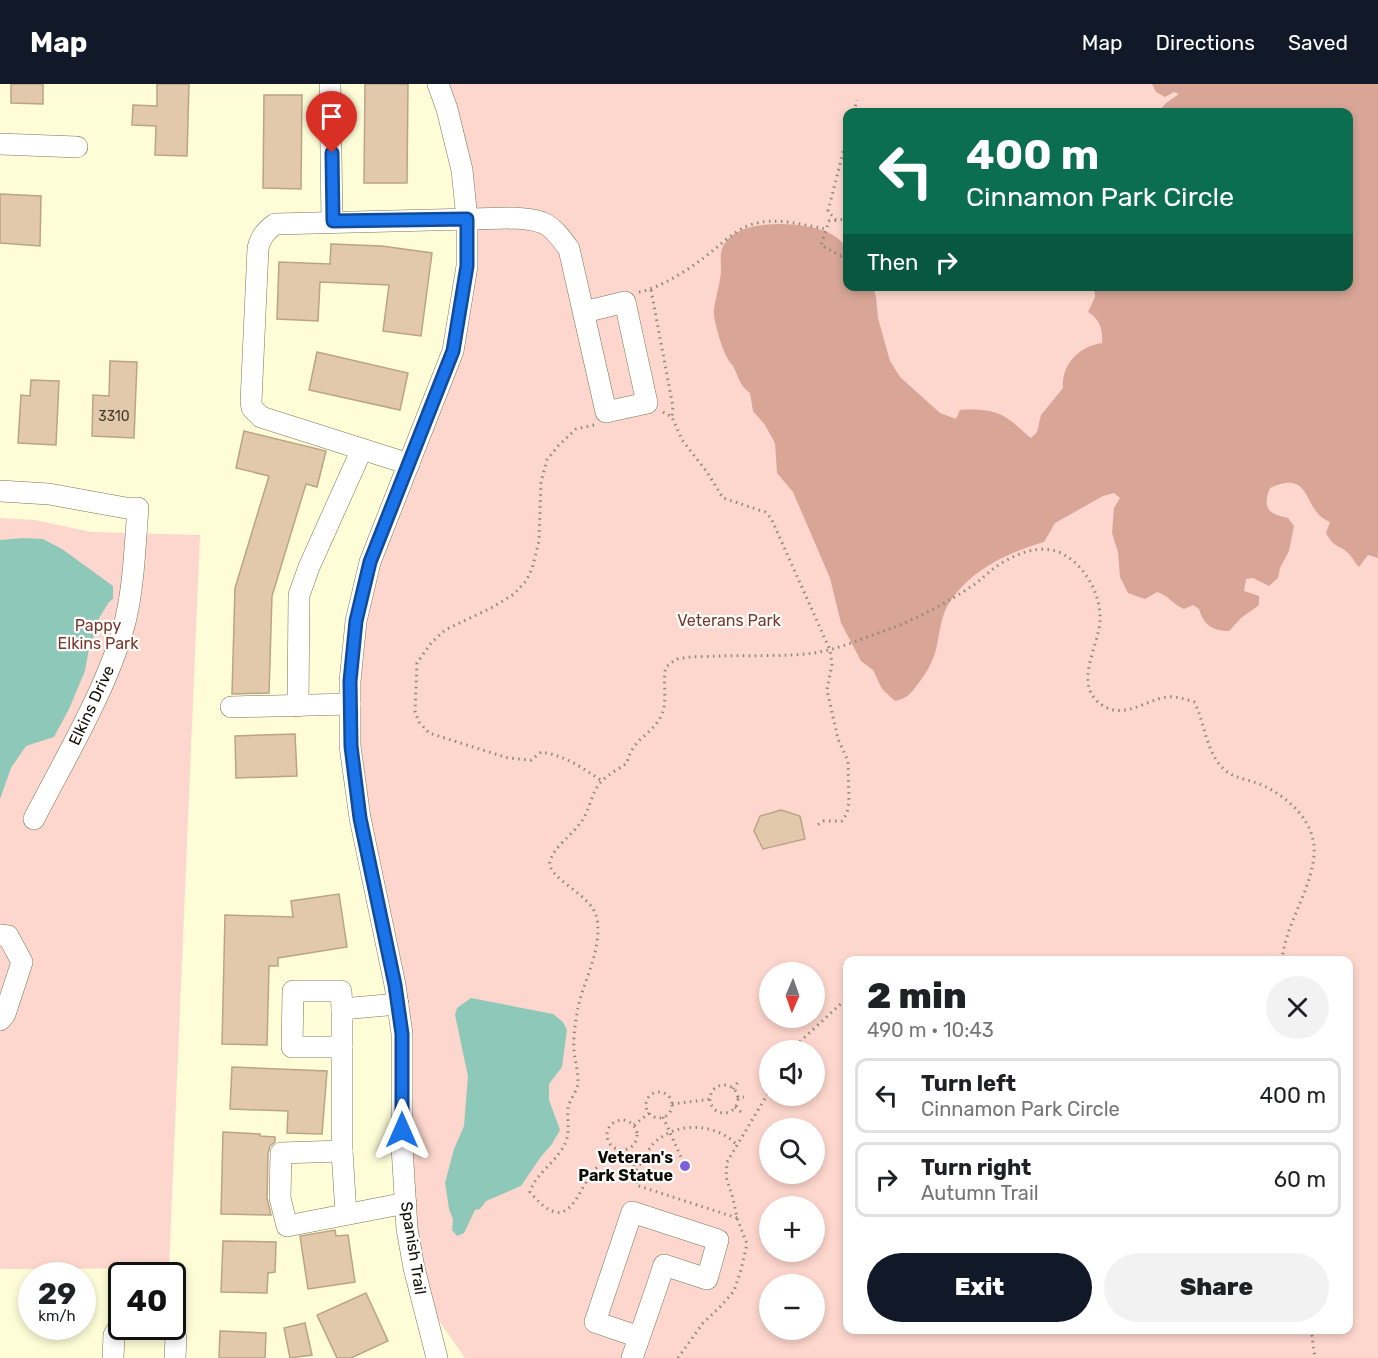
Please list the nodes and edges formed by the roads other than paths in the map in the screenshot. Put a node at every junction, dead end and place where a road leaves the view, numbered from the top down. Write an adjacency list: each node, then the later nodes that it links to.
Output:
1 (330, 84): 6 (street)
2 (438, 84): 5 (street, Spanish Trail)
3 (0, 144): 4 (street)
4 (77, 147)
5 (467, 219): 6 (street); 7 (street); 9 (street, Spanish Trail)
6 (333, 221): 8 (street)
7 (582, 303): 7 (street)
8 (362, 449): 9 (street); 12 (street)
9 (409, 464): 11 (street, Spanish Trail)
10 (0, 491): 14 (street, Elkins Drive)
11 (350, 704): 12 (street); 16 (street, Spanish Trail)
12 (298, 705): 13 (street)
13 (231, 707)
14 (34, 819)
15 (0, 935): 18 (street)
16 (398, 1004): 17 (street); 21 (street, Spanish Trail)
17 (342, 1009): 19 (street); 19 (street)
18 (0, 1020)
19 (342, 1047): 20 (street)
20 (342, 1151): 22 (street); 22 (street)
21 (406, 1203): 22 (street); 28 (street, Spanish Trail)
22 (346, 1214)
23 (639, 1337): 23 (street); 29 (street)
24 (114, 1340): 26 (street)
25 (176, 1340): 27 (street)
26 (113, 1358)
27 (175, 1358)
28 (437, 1358)
29 (632, 1358)

